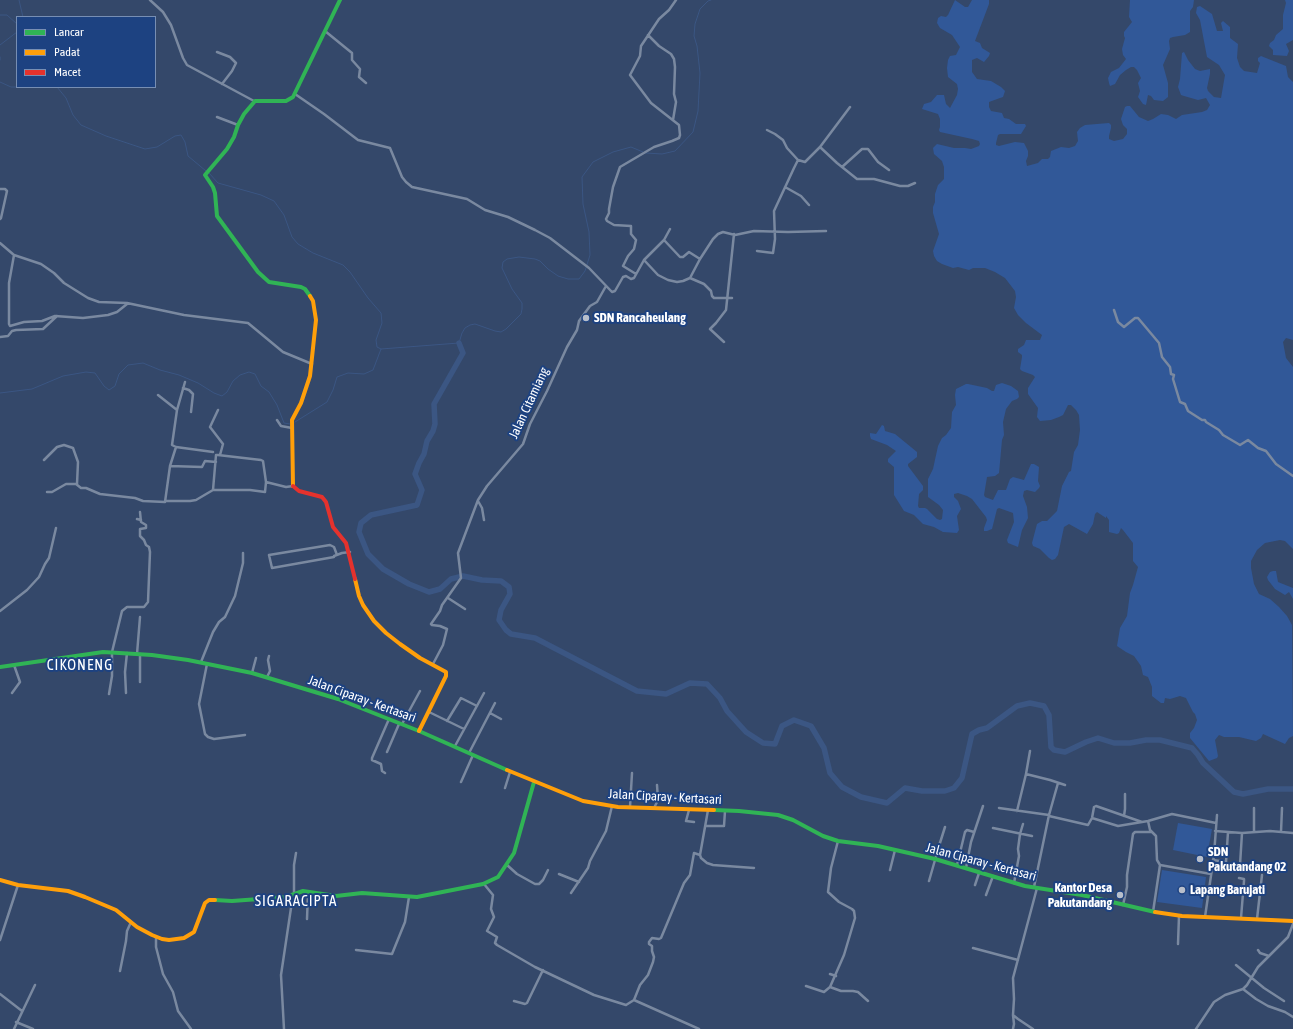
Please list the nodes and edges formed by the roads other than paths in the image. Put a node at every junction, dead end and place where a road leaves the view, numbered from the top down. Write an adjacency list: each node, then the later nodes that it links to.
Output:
1 (151, 0): 8 (street)
2 (340, 0): 4 (street)
3 (676, 0): 5 (street)
4 (325, 31): 7 (street); 9 (street)
5 (648, 35): 13 (street); 13 (street)
6 (217, 52): 8 (street)
7 (366, 83)
8 (222, 84): 10 (street)
9 (295, 94): 10 (street); 37 (street)
10 (255, 101): 14 (street)
11 (850, 107): 16 (street)
12 (217, 117): 14 (street)
13 (673, 120): 35 (street)
14 (238, 125): 44 (street)
15 (767, 130): 17 (street)
16 (820, 147): 17 (street); 18 (street)
17 (798, 160): 21 (street)
18 (842, 166): 19 (street); 20 (street)
19 (889, 170)
20 (915, 183)
21 (785, 187): 23 (street); 27 (street)
22 (0, 189): 24 (street)
23 (809, 205)
24 (0, 219)
25 (670, 229): 29 (street)
26 (826, 231): 27 (street)
27 (775, 232): 28 (street); 31 (street)
28 (734, 234): 33 (street); 38 (street)
29 (664, 240): 33 (street); 34 (street)
30 (0, 243): 32 (street)
31 (757, 251)
32 (14, 255): 39 (street); 41 (street)
33 (700, 259): 36 (street)
34 (644, 260): 35 (street); 36 (street)
35 (636, 274): 37 (street)
36 (690, 278): 38 (street)
37 (606, 286): 66 (street, Jalan Citamiang)
38 (730, 298): 43 (street)
39 (127, 303): 41 (street); 44 (street)
40 (1114, 310): 59 (street)
41 (58, 316): 42 (street)
42 (0, 337)
43 (724, 342)
44 (312, 364): 52 (street)
45 (185, 382): 46 (street)
46 (183, 388): 48 (street); 50 (street)
47 (158, 395): 48 (street)
48 (177, 410): 53 (street)
49 (218, 410): 55 (street)
50 (191, 412)
51 (277, 420): 52 (street)
52 (292, 427): 62 (street)
53 (176, 447): 54 (street); 58 (street)
54 (213, 452)
55 (220, 455): 57 (street); 60 (street)
56 (44, 460): 61 (street)
57 (216, 462): 58 (street); 63 (street)
58 (170, 466): 65 (street)
59 (1293, 476)
60 (266, 482): 62 (street); 63 (street)
61 (77, 484): 64 (street); 65 (street)
62 (293, 486): 72 (street)
63 (213, 490): 65 (street)
64 (47, 492)
65 (166, 501)
66 (478, 501): 70 (street); 75 (street, Jalan Citamiang)
67 (140, 512): 69 (street)
68 (137, 519): 69 (street)
69 (140, 520): 79 (street)
70 (484, 520)
71 (56, 528): 77 (street)
72 (350, 552): 74 (street); 86 (street)
73 (243, 553): 84 (street)
74 (337, 554): 74 (street)
75 (448, 598): 76 (street); 86 (street)
76 (465, 609)
77 (0, 611)
78 (140, 617): 81 (street)
79 (112, 652): 80 (street, Jalan Ciparay - Kertasari); 87 (street, Jalan Ciparay - Kertasari); 96 (street)
80 (127, 653): 81 (street, Jalan Ciparay - Kertasari); 94 (street)
81 (139, 654): 84 (street, Jalan Ciparay - Kertasari); 91 (street)
82 (269, 656): 90 (street)
83 (256, 658): 89 (street)
84 (201, 662): 85 (street, Jalan Ciparay - Kertasari)
85 (207, 664): 89 (street, Jalan Ciparay - Kertasari); 107 (street)
86 (433, 664): 99 (street)
87 (14, 665): 88 (street, Jalan Ciparay - Kertasari); 93 (street)
88 (0, 667)
89 (252, 673): 90 (street, Jalan Ciparay - Kertasari)
90 (267, 677): 101 (street, Jalan Ciparay - Kertasari)
91 (140, 682)
92 (420, 691): 104 (street)
93 (12, 693)
94 (126, 693)
95 (484, 693): 98 (street)
96 (109, 694)
97 (495, 703): 100 (street)
98 (476, 706): 103 (street); 105 (street)
99 (429, 712): 103 (street); 106 (street)
100 (490, 713): 102 (street); 111 (street)
101 (389, 718): 104 (street, Jalan Ciparay - Kertasari); 113 (street)
102 (501, 719)
103 (447, 721): 105 (street)
104 (401, 724): 106 (street, Jalan Ciparay - Kertasari); 110 (street)
105 (464, 729): 108 (street)
106 (418, 731): 108 (street, Jalan Ciparay - Kertasari)
107 (245, 735)
108 (455, 746): 111 (street, Jalan Ciparay - Kertasari)
109 (1030, 751): 115 (street)
110 (387, 752)
111 (471, 754): 112 (street, Jalan Ciparay - Kertasari); 116 (street)
112 (510, 771): 117 (street, Jalan Ciparay - Kertasari); 121 (street)
113 (385, 773)
114 (632, 773): 125 (street)
115 (1026, 774): 118 (street); 133 (street)
116 (461, 782)
117 (534, 782): 123 (street, Jalan Ciparay - Kertasari); 163 (street)
118 (1058, 783): 120 (street); 135 (street)
119 (657, 785): 126 (street)
120 (1065, 785)
121 (505, 788)
122 (1125, 794): 136 (street)
123 (612, 806): 125 (street, Jalan Ciparay - Kertasari); 178 (street)
124 (982, 806): 147 (street)
125 (630, 808): 126 (street, Jalan Ciparay - Kertasari)
126 (653, 808): 130 (street, Jalan Ciparay - Kertasari)
127 (1000, 808): 133 (street)
128 (1254, 808): 150 (street)
129 (1282, 808): 151 (street)
130 (689, 809): 131 (street, Jalan Ciparay - Kertasari); 139 (street)
131 (708, 810): 132 (street, Jalan Ciparay - Kertasari); 143 (street)
132 (726, 810): 143 (street); 156 (street, Jalan Ciparay - Kertasari)
133 (1017, 811): 135 (street)
134 (1217, 815): 141 (street)
135 (1049, 816): 137 (street); 183 (street)
136 (1124, 816): 137 (street); 140 (street)
137 (1092, 818): 140 (street)
138 (1148, 821): 140 (street); 141 (street); 148 (street)
139 (694, 822)
140 (1143, 822)
141 (1216, 823): 146 (street)
142 (1023, 824): 154 (street)
143 (706, 826): 159 (street)
144 (945, 827): 160 (street)
145 (994, 828): 154 (street)
146 (1215, 831): 149 (street); 161 (street)
147 (975, 832): 165 (street); 167 (street)
148 (1152, 832): 164 (street); 189 (street)
149 (1228, 832): 152 (street); 162 (street)
150 (1254, 832): 151 (street); 152 (street)
151 (1281, 832): 153 (street)
152 (1242, 833): 162 (street)
153 (1293, 833)
154 (1020, 834): 155 (street); 179 (street)
155 (1032, 836)
156 (838, 841): 157 (street, Jalan Ciparay - Kertasari); 210 (street)
157 (895, 850): 160 (street, Jalan Ciparay - Kertasari); 169 (street)
158 (296, 853): 186 (street)
159 (700, 855): 166 (street); 217 (street)
160 (935, 859): 165 (street, Jalan Ciparay - Kertasari); 177 (street)
161 (1213, 860): 162 (street); 172 (street)
162 (1226, 862)
163 (507, 865): 168 (street); 180 (street)
164 (1160, 865): 172 (street); 190 (street)
165 (957, 866): 167 (street, Jalan Ciparay - Kertasari)
166 (754, 868)
167 (966, 868): 170 (street, Jalan Ciparay - Kertasari)
168 (548, 870)
169 (890, 870)
170 (979, 872): 174 (street, Jalan Ciparay - Kertasari); 182 (street)
171 (560, 874): 178 (street)
172 (1211, 874): 192 (street)
173 (1262, 875): 195 (street)
174 (993, 876): 179 (street, Jalan Ciparay - Kertasari); 187 (street)
175 (1239, 878): 193 (street)
176 (0, 880): 181 (street)
177 (929, 881)
178 (579, 882): 185 (street)
179 (1014, 883): 183 (street, Jalan Ciparay - Kertasari)
180 (484, 884): 188 (street); 207 (street)
181 (18, 885): 196 (street); 199 (street)
182 (975, 885)
183 (1036, 888): 189 (street, Jalan Ciparay - Kertasari); 205 (street)
184 (308, 892): 186 (street); 188 (street); 194 (street)
185 (571, 893)
186 (292, 895): 198 (street); 228 (street)
187 (986, 895)
188 (409, 897): 202 (street)
189 (1123, 905): 190 (street, Jalan Ciparay - Kertasari)
190 (1153, 912): 191 (street, Jalan Ciparay - Kertasari)
191 (1180, 915): 192 (street, Jalan Ciparay - Kertasari); 200 (street)
192 (1205, 917): 193 (street, Jalan Ciparay - Kertasari)
193 (1241, 918): 195 (street, Jalan Ciparay - Kertasari)
194 (307, 919)
195 (1257, 919): 197 (street, Jalan Ciparay - Kertasari)
196 (131, 921): 198 (street); 208 (street)
197 (1293, 922): 204 (street)
198 (156, 937): 227 (street)
199 (0, 940)
200 (1178, 944)
201 (973, 948): 205 (street)
202 (356, 950)
203 (1258, 950): 204 (street)
204 (1269, 956): 211 (street)
205 (1018, 960): 222 (street)
206 (1236, 965): 211 (street)
207 (543, 970): 217 (street); 218 (street)
208 (120, 971)
209 (830, 974): 210 (street)
210 (836, 976): 214 (street)
211 (1251, 978): 215 (street); 220 (street)
212 (35, 984): 221 (street)
213 (806, 986): 214 (street)
214 (830, 987): 219 (street)
215 (1243, 989): 223 (street); 232 (street)
216 (0, 994): 221 (street)
217 (634, 1000): 229 (street)
218 (514, 1001)
219 (868, 1001)
220 (1284, 1001)
221 (22, 1011): 224 (street)
222 (1013, 1015): 230 (street); 231 (street)
223 (1293, 1018)
224 (16, 1022): 225 (street); 226 (street)
225 (14, 1029)
226 (32, 1029)
227 (190, 1029)
228 (284, 1029)
229 (699, 1029)
230 (1013, 1029)
231 (1033, 1029)
232 (1196, 1029)

